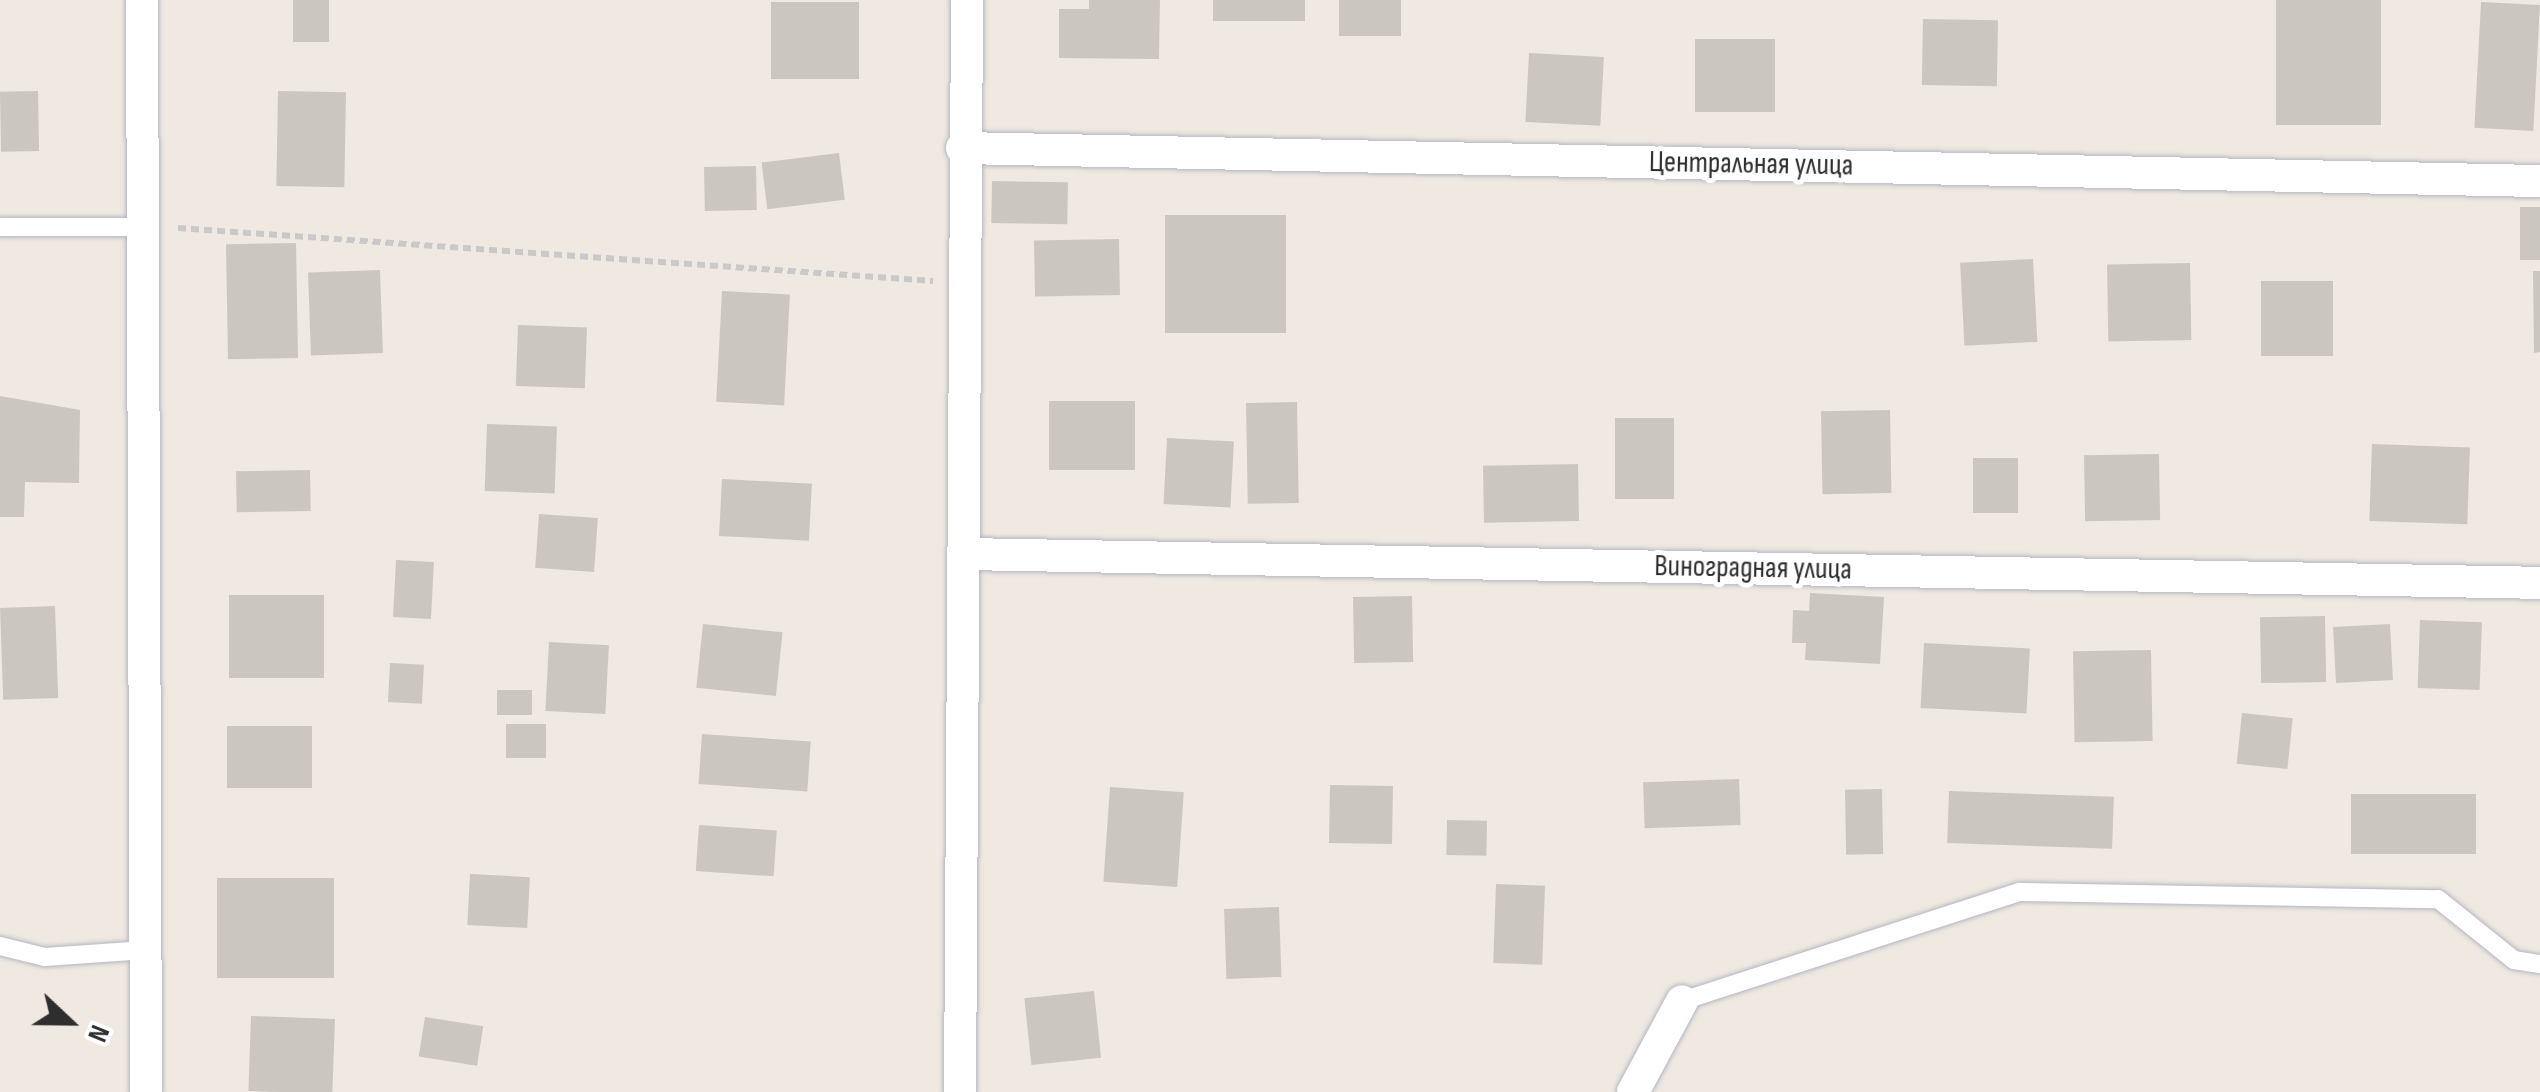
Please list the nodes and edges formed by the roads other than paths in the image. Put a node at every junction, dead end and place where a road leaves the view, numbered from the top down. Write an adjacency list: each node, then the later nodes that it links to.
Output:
1 (142, 0): 6 (street)
2 (967, 0): 3 (street)
3 (962, 148): 4 (street, Центральная улица); 7 (street)
4 (2540, 180)
5 (0, 226): 6 (lane)
6 (142, 227): 10 (street)
7 (965, 554): 8 (street, Виноградная улица); 14 (street)
8 (2540, 583)
9 (0, 946): 10 (lane)
10 (146, 950): 13 (street)
11 (2540, 964): 12 (lane)
12 (1682, 1001): 15 (street)
13 (146, 1092)
14 (960, 1092)
15 (1633, 1092)

